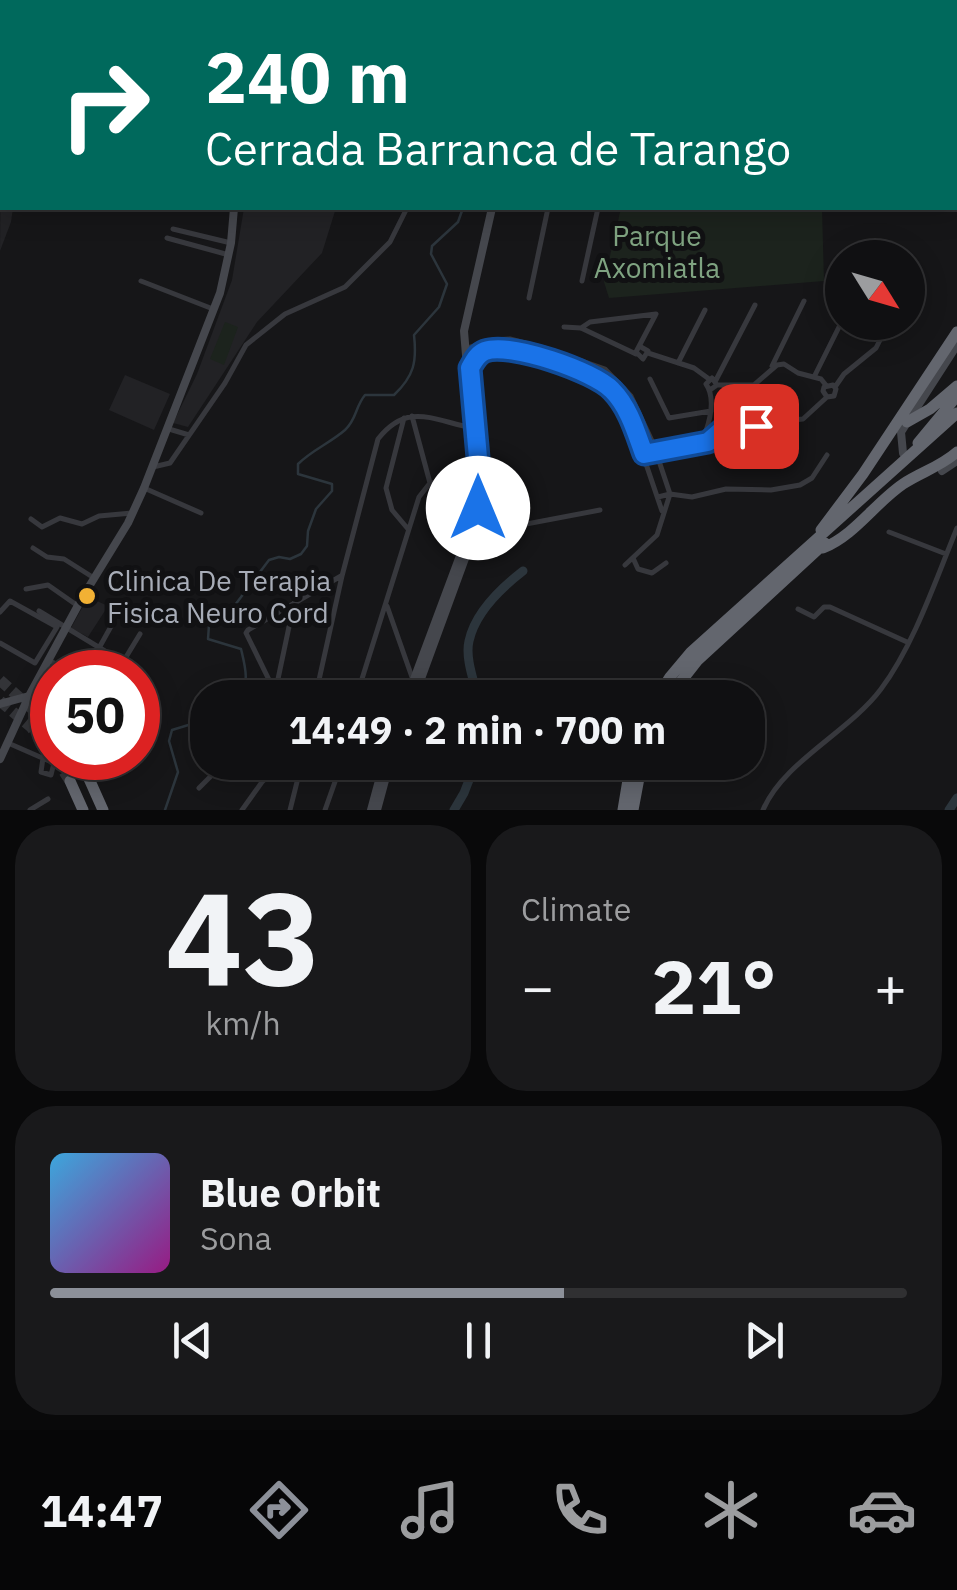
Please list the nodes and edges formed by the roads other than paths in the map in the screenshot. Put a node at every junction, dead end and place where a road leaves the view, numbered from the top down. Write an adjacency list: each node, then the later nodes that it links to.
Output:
1 (234, 210): 8 (main road)
2 (406, 210): 50 (street)
3 (492, 210): 17 (main road)
4 (548, 210): 12 (street)
5 (598, 210): 11 (street)
6 (172, 229): 8 (street)
7 (166, 238): 9 (street)
8 (231, 242): 9 (main road)
9 (229, 255): 15 (main road)
10 (142, 281): 15 (street)
11 (582, 281)
12 (529, 298)
13 (804, 301): 31 (street)
14 (755, 305): 34 (street)
15 (213, 308): 48 (main road)
16 (705, 310): 29 (street)
17 (467, 318): 25 (main road); 47 (main road)
18 (564, 327): 19 (street)
19 (580, 328): 24 (street); 28 (street)
20 (955, 339): 46 (main road); 84 (highway)
21 (832, 340): 32 (street)
22 (880, 340): 36 (street)
23 (480, 343): 25 (street); 26 (street); 53 (street)
24 (641, 347): 27 (street); 28 (street)
25 (468, 348): 30 (main road)
26 (481, 352): 30 (street); 54 (street)
27 (648, 353): 28 (street); 29 (street)
28 (636, 354)
29 (678, 363): 34 (street)
30 (470, 368): 47 (main road)
31 (772, 369): 32 (street); 34 (street)
32 (814, 377): 35 (street)
33 (650, 379): 40 (street)
34 (714, 381): 40 (street)
35 (826, 385): 36 (street); 38 (street)
36 (835, 387): 38 (street)
37 (957, 390): 46 (highway); 57 (highway)
38 (827, 397): 51 (street)
39 (957, 404): 42 (highway)
40 (711, 411): 49 (street)
41 (957, 414): 62 (highway)
42 (942, 416)
43 (408, 417): 47 (street); 65 (street); 76 (street); 86 (street)
44 (926, 420): 46 (highway)
45 (957, 423): 80 (highway)
46 (904, 427): 57 (main road)
47 (473, 428): 78 (main road)
48 (166, 429): 50 (street); 59 (main road)
49 (703, 434): 51 (street); 53 (street)
50 (189, 435): 59 (street)
51 (709, 440): 53 (street)
52 (957, 444): 60 (highway)
53 (659, 447): 54 (street); 64 (street)
54 (643, 450): 66 (street)
55 (957, 452): 80 (highway)
56 (827, 455): 68 (street)
57 (900, 459): 62 (highway)
58 (957, 461): 61 (main road)
59 (153, 467): 67 (main road)
60 (919, 469)
61 (942, 470)
62 (886, 477): 84 (highway)
63 (457, 481): 65 (street)
64 (668, 482): 66 (street); 68 (street)
65 (430, 483): 76 (street)
66 (655, 487): 69 (street)
67 (144, 488): 72 (main road); 73 (street)
68 (670, 494): 69 (street); 71 (street)
69 (658, 497): 71 (street)
70 (600, 510): 78 (street)
71 (662, 512): 82 (street)
72 (132, 513): 74 (street); 87 (main road)
73 (201, 514)
74 (31, 519)
75 (957, 528): 81 (street)
76 (408, 529): 90 (street)
77 (890, 532): 81 (street)
78 (471, 535): 109 (main road)
79 (33, 548): 87 (street)
80 (819, 549): 111 (highway)
81 (946, 554): 98 (street)
82 (633, 558): 83 (street); 85 (street)
83 (666, 562)
84 (790, 564): 110 (highway)
85 (625, 565)
86 (342, 576): 89 (street); 106 (street)
87 (94, 578): 91 (main road)
88 (26, 590): 91 (street)
89 (294, 602): 104 (street); 105 (street)
90 (386, 603): 107 (street); 108 (street)
91 (78, 606): 96 (main road)
92 (798, 609): 98 (street)
93 (39, 611): 96 (street)
94 (0, 612): 101 (street)
95 (114, 621): 100 (street)
96 (67, 628): 100 (street); 102 (main road)
97 (140, 634): 100 (street)
98 (907, 642): 137 (street)
99 (0, 643): 103 (street)
100 (99, 648)
101 (44, 650)
102 (56, 650)
103 (30, 661)
104 (267, 680)
105 (277, 680)
106 (318, 680)
107 (362, 680)
108 (410, 680)
109 (417, 680)
110 (668, 680)
111 (682, 680)
112 (30, 694): 113 (main road); 114 (main road)
113 (0, 704)
114 (8, 743): 115 (street); 116 (main road)
115 (30, 752)
116 (0, 759)
117 (90, 780): 130 (highway)
118 (206, 780): 126 (street)
119 (264, 780): 131 (street)
120 (298, 780): 132 (street)
121 (336, 780): 133 (street)
122 (382, 780): 134 (main road)
123 (628, 780): 135 (highway)
124 (639, 780): 136 (highway)
125 (70, 781): 129 (highway)
126 (198, 788)
127 (48, 799): 128 (street)
128 (30, 810)
129 (83, 810)
130 (103, 810)
131 (242, 810)
132 (290, 810)
133 (325, 810)
134 (374, 810)
135 (623, 810)
136 (633, 810)
137 (764, 810)

